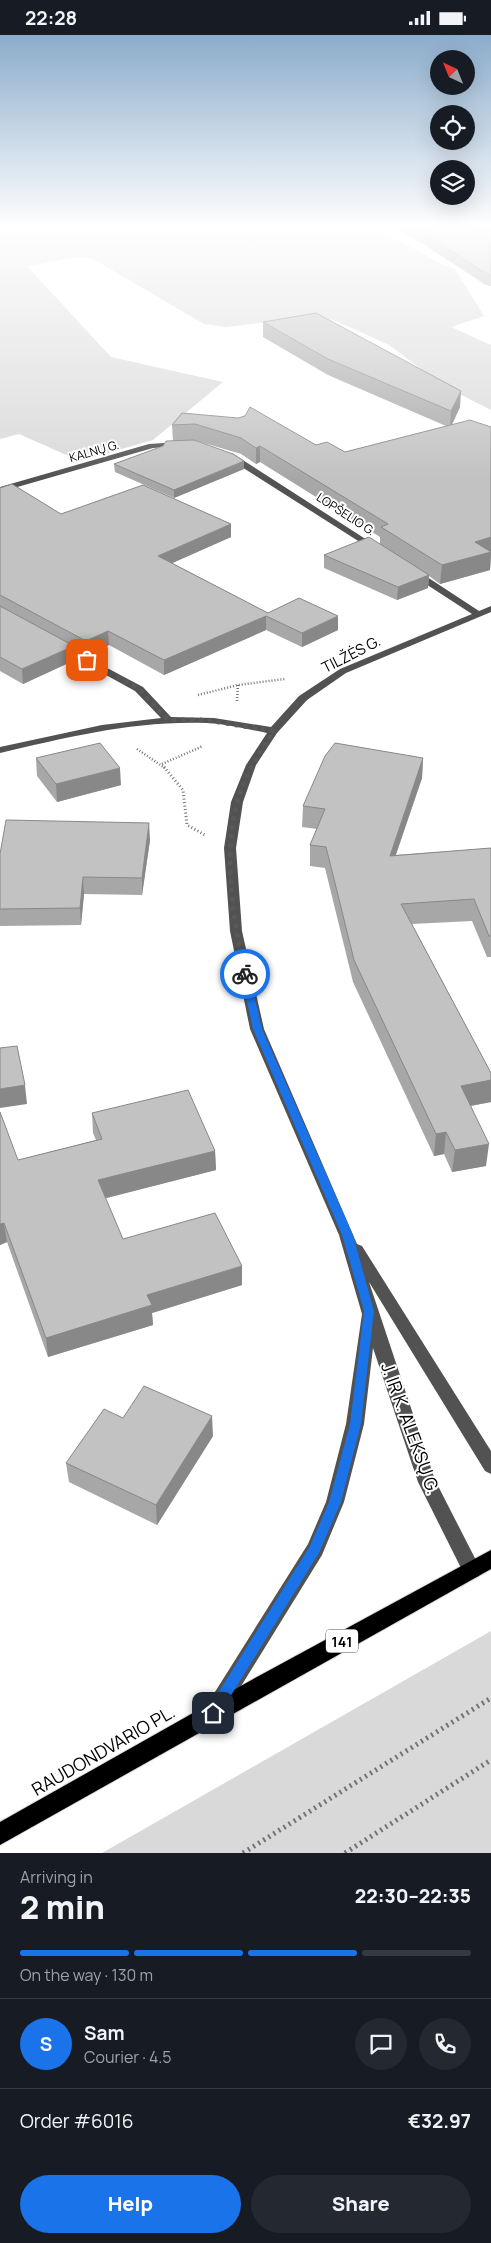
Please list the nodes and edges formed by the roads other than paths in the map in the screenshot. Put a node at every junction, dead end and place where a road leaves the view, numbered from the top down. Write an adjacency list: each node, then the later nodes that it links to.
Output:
1 (188, 444): 3 (street, KALNŲ G.)
2 (220, 451): 4 (street, LOPŠELIO G.)
3 (0, 490)
4 (386, 555)
5 (403, 565): 7 (street)
6 (491, 609): 7 (street, TILŽĖS G.)
7 (478, 614): 10 (street, TILŽĖS G.)
8 (52, 641): 9 (street)
9 (168, 720): 10 (street); 11 (street)
10 (274, 731): 12 (street, J. IR K. ALEKSŲ G.)
11 (0, 750)
12 (348, 1235): 13 (street, J. IR K. ALEKSŲ G.); 14 (street, J. IR K. ALEKSŲ G.)
13 (369, 1311): 16 (street, J. IR K. ALEKSŲ G.); 17 (street, J. IR K. ALEKSŲ G.)
14 (491, 1466)
15 (491, 1559): 16 (main road, RAUDONDVARIO PL. / 141)
16 (472, 1570): 17 (main road, RAUDONDVARIO PL. / 141)
17 (213, 1713): 18 (main road, RAUDONDVARIO PL. / 141)
18 (0, 1834)

